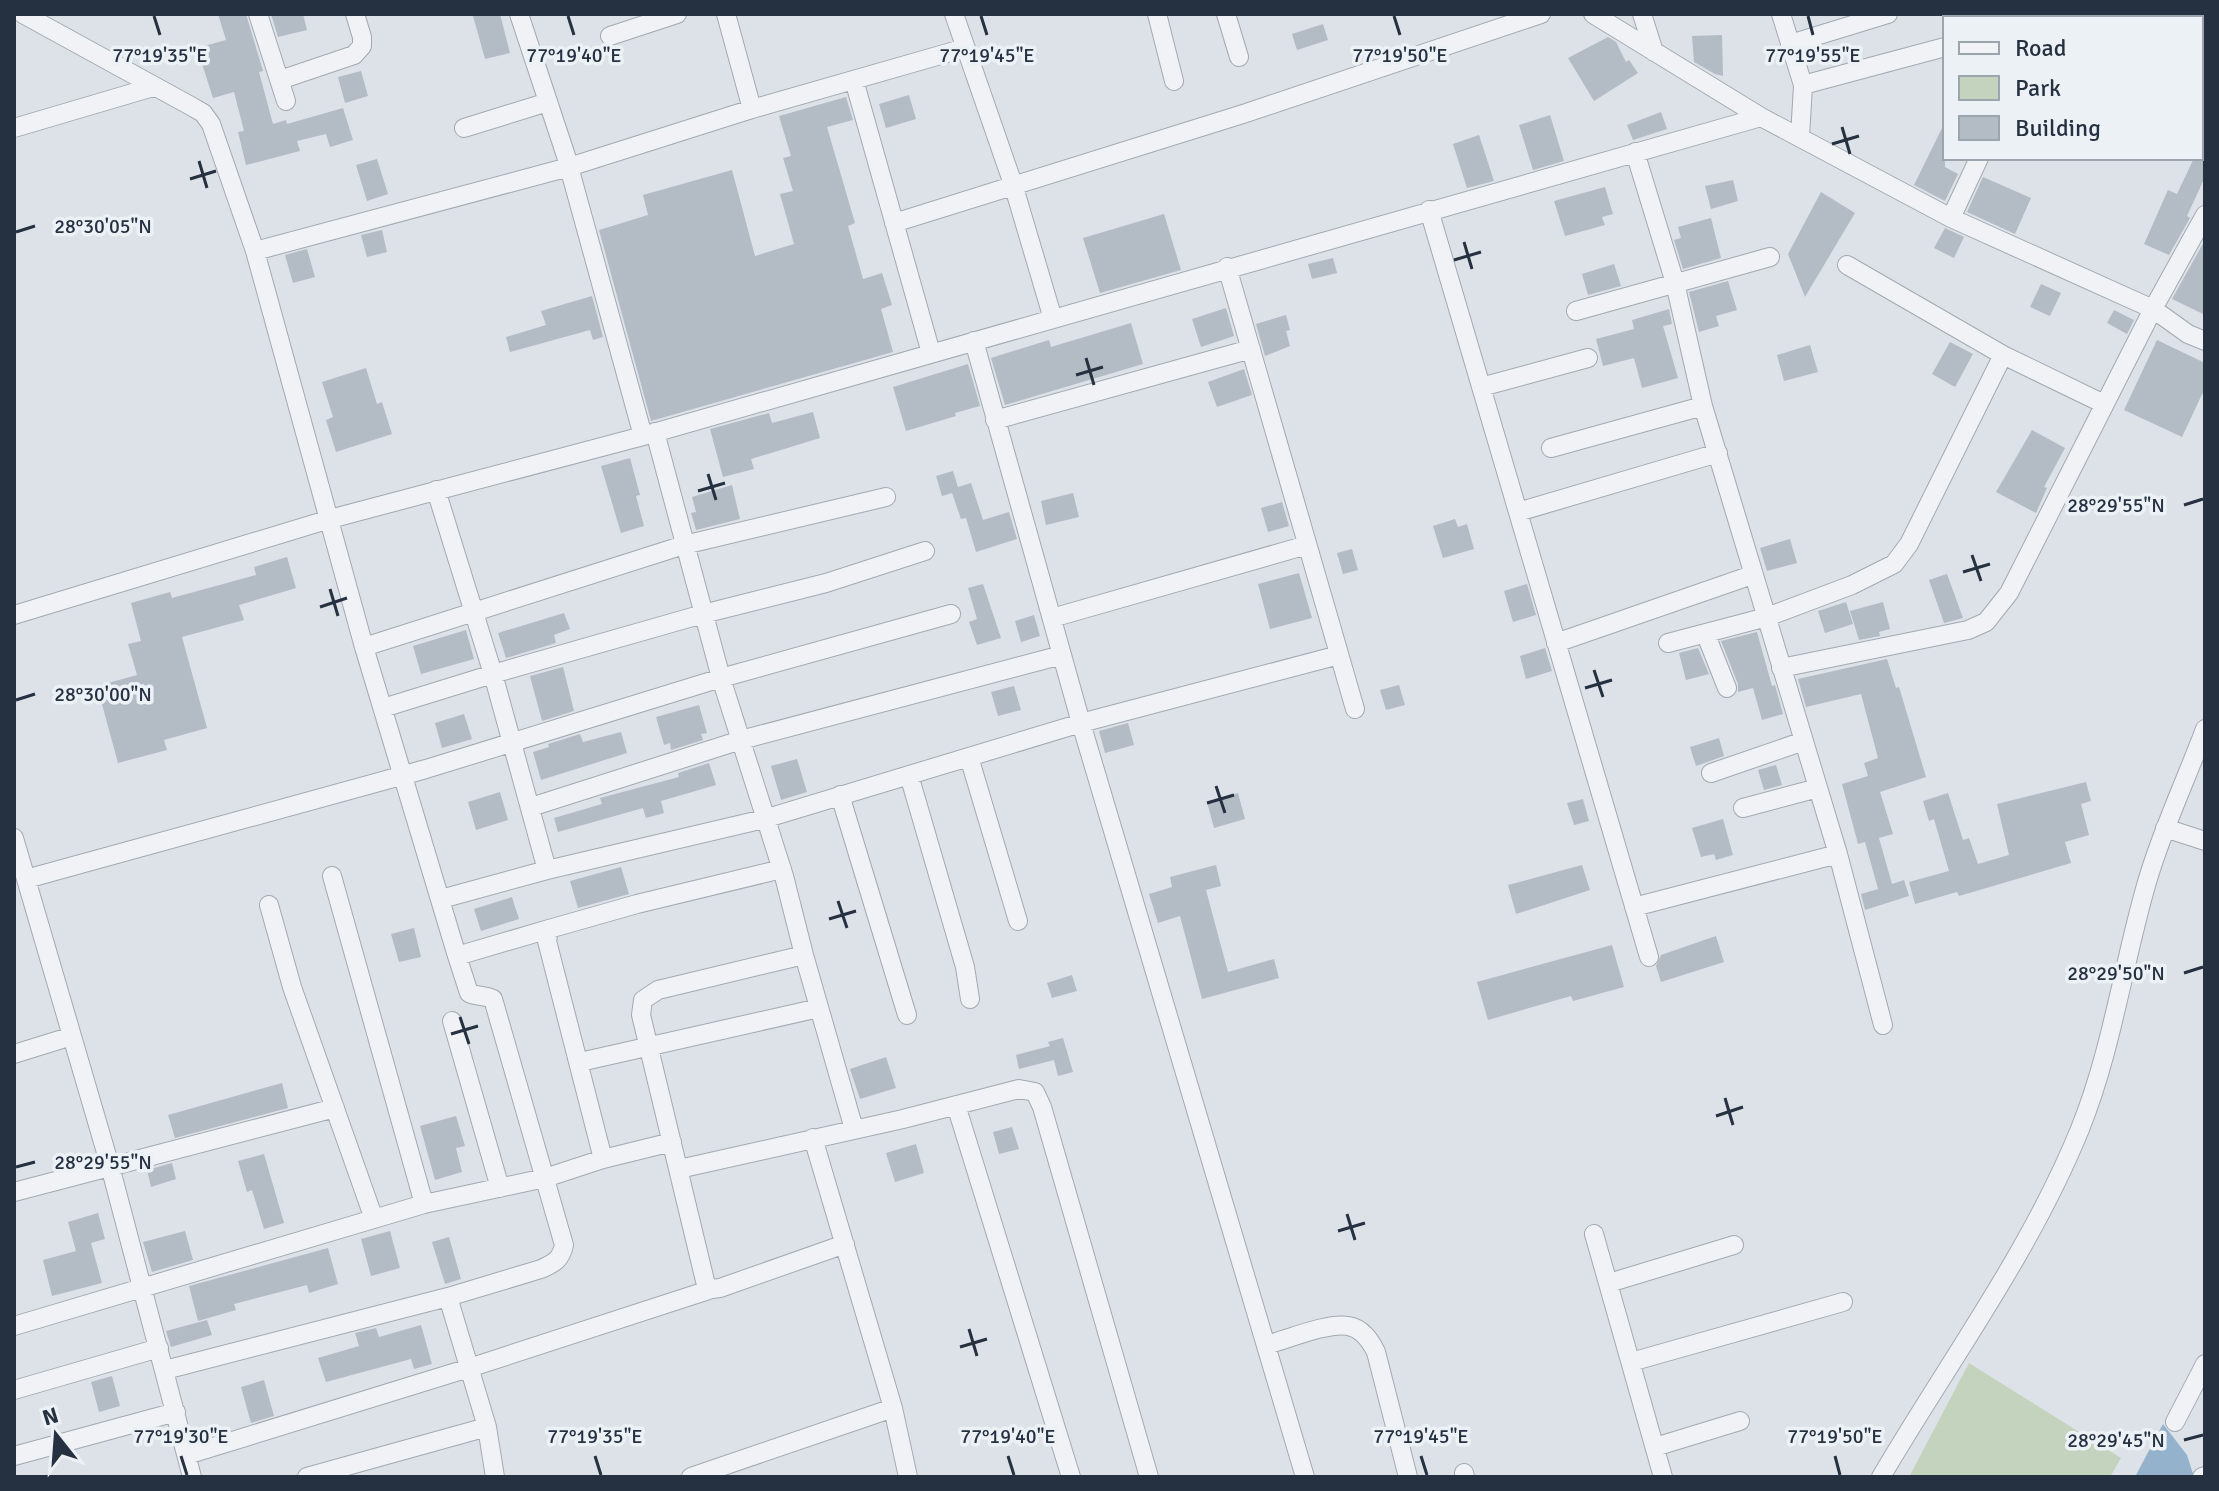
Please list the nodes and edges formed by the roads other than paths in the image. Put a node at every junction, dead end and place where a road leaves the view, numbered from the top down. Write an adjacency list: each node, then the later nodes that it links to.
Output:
1 (23, 14): 15 (street)
2 (258, 14): 22 (street)
3 (355, 14): 22 (street)
4 (519, 14): 28 (street)
5 (677, 14): 16 (street)
6 (726, 14): 29 (street)
7 (954, 14): 18 (street)
8 (1157, 14): 24 (street)
9 (1226, 14): 21 (street)
10 (1541, 14): 37 (street)
11 (1593, 14): 20 (street)
12 (1642, 14): 20 (street)
13 (1781, 14): 17 (street)
14 (1888, 14): 17 (street)
15 (39, 19): 26 (street)
16 (610, 36)
17 (1790, 44): 25 (street)
18 (965, 48): 23 (street); 37 (street)
19 (1943, 48): 25 (street)
20 (1654, 52): 30 (street)
21 (1239, 57)
22 (280, 80): 27 (street)
23 (854, 80): 29 (street); 41 (street)
24 (1174, 81)
25 (1803, 85): 33 (street)
26 (153, 87): 31 (street); 42 (street)
27 (286, 101)
28 (548, 102): 32 (street); 36 (street)
29 (752, 109): 36 (street)
30 (1761, 117): 33 (street); 34 (street)
31 (14, 128)
32 (464, 128)
33 (1800, 137): 40 (street)
34 (1635, 152): 38 (street); 46 (street)
35 (1978, 160): 40 (street)
36 (569, 167): 42 (street); 60 (street)
37 (1013, 184): 41 (street); 49 (street)
38 (1429, 210): 45 (street); 56 (street)
39 (2205, 215): 47 (street)
40 (1951, 218): 47 (street)
41 (894, 223): 53 (street)
42 (255, 251): 66 (street)
43 (1770, 257): 46 (street)
44 (1847, 265): 54 (street)
45 (1227, 267): 49 (street); 52 (street)
46 (1675, 283): 48 (street); 58 (street)
47 (2153, 309): 51 (street); 57 (street)
48 (1576, 311)
49 (1053, 319): 50 (street)
50 (974, 341): 53 (street); 59 (street)
51 (2205, 341)
52 (1251, 349): 59 (street); 68 (street)
53 (931, 353): 60 (street)
54 (2003, 355): 57 (street); 75 (street)
55 (1588, 358): 56 (street)
56 (1481, 387): 65 (street)
57 (2104, 404): 83 (street)
58 (1703, 406): 61 (street); 62 (street)
59 (995, 420): 76 (street)
60 (649, 434): 63 (street); 67 (street)
61 (1551, 448)
62 (1718, 453): 65 (street); 70 (street)
63 (436, 490): 66 (street); 71 (street)
64 (886, 497): 67 (street)
65 (1518, 512): 78 (street)
66 (330, 519): 74 (street); 80 (street)
67 (684, 545): 71 (street); 72 (street)
68 (1307, 545): 76 (street); 82 (street)
69 (925, 551): 72 (street)
70 (1752, 575): 75 (street); 78 (street)
71 (475, 613): 80 (street); 84 (street)
72 (703, 614): 84 (street); 85 (street)
73 (951, 614): 85 (street)
74 (14, 615)
75 (1767, 617): 77 (street); 83 (street)
76 (1052, 618): 81 (street)
77 (1706, 635): 79 (street); 86 (street)
78 (1556, 643): 113 (street)
79 (1668, 643)
80 (364, 647): 87 (street)
81 (1062, 655): 89 (street); 91 (street)
82 (1339, 655): 88 (street); 89 (street)
83 (1781, 668): 92 (street)
84 (493, 674): 87 (street); 93 (street)
85 (721, 678): 91 (street); 93 (street)
86 (1727, 688)
87 (383, 708): 96 (street)
88 (1355, 709)
89 (1081, 723): 94 (street); 150 (street)
90 (2205, 729): 103 (street)
91 (741, 740): 100 (street); 102 (street)
92 (1804, 741): 95 (street); 98 (street)
93 (513, 742): 96 (street); 100 (street)
94 (969, 757): 97 (street); 114 (street)
95 (1711, 773)
96 (403, 774): 110 (street); 111 (street)
97 (909, 775): 99 (street); 119 (street)
98 (1818, 788): 101 (street); 106 (street)
99 (840, 795): 102 (street); 121 (street)
100 (531, 807): 108 (street)
101 (1743, 808)
102 (764, 819): 107 (street); 108 (street)
103 (2165, 828): 105 (street); 175 (street)
104 (14, 838): 110 (street)
105 (2205, 841)
106 (1838, 854): 113 (street); 123 (street)
107 (782, 869): 115 (street); 116 (street)
108 (547, 870): 111 (street)
109 (332, 876): 139 (street)
110 (26, 879): 124 (street)
111 (441, 899): 117 (street)
112 (269, 905): 129 (street)
113 (1634, 907): 118 (street)
114 (1018, 921)
115 (549, 929): 117 (street); 127 (street)
116 (804, 955): 120 (street); 125 (street)
117 (457, 956): 136 (street)
118 (1649, 957)
119 (970, 999)
120 (819, 1008): 125 (street); 130 (street)
121 (907, 1015)
122 (452, 1021): 137 (street)
123 (1883, 1025)
124 (72, 1036): 126 (street); 134 (street)
125 (648, 1048): 127 (street); 132 (street)
126 (14, 1054)
127 (580, 1062): 133 (street)
128 (956, 1105): 130 (street); 170 (street); 171 (street)
129 (335, 1108): 134 (street); 140 (street)
130 (854, 1129): 131 (street)
131 (813, 1138): 135 (street); 142 (street)
132 (672, 1142): 133 (street); 135 (street)
133 (603, 1159): 136 (street)
134 (110, 1166): 138 (street); 145 (street)
135 (679, 1169): 146 (street)
136 (545, 1178): 137 (street); 147 (street)
137 (500, 1188): 139 (street)
138 (14, 1192)
139 (424, 1204): 140 (street)
140 (374, 1219): 145 (street)
141 (1594, 1234): 144 (street)
142 (845, 1244): 146 (street); 157 (street)
143 (1734, 1245): 144 (street)
144 (1609, 1283): 152 (street)
145 (143, 1288): 149 (street); 151 (street)
146 (712, 1289): 154 (street)
147 (448, 1297): 154 (street); 155 (street)
148 (1843, 1302): 152 (street)
149 (14, 1326)
150 (1266, 1345): 172 (street); 173 (street)
151 (159, 1348): 155 (street); 156 (street)
152 (1631, 1362): 162 (street)
153 (2205, 1364): 160 (street)
154 (469, 1368): 161 (street); 163 (street)
155 (165, 1370): 158 (street)
156 (14, 1390)
157 (893, 1408): 168 (street); 169 (street)
158 (176, 1412): 163 (street); 164 (street)
159 (1740, 1421): 162 (street)
160 (2175, 1422)
161 (487, 1427): 166 (street); 167 (street)
162 (1655, 1447): 174 (street)
163 (187, 1455): 165 (street)
164 (14, 1456)
165 (192, 1477)
166 (307, 1477)
167 (495, 1477)
168 (691, 1477)
169 (908, 1477)
170 (1071, 1477)
171 (1149, 1477)
172 (1305, 1477)
173 (1408, 1477)
174 (1663, 1477)
175 (1881, 1477)

